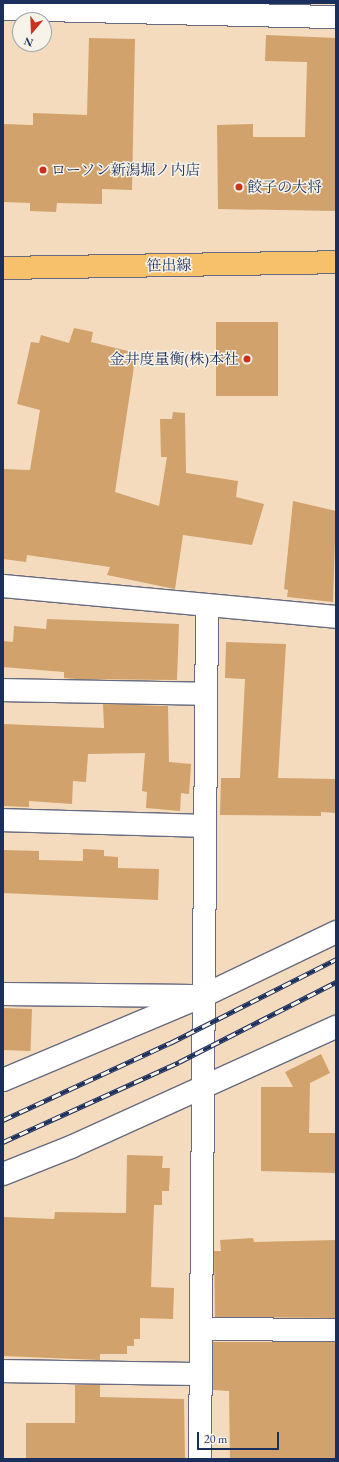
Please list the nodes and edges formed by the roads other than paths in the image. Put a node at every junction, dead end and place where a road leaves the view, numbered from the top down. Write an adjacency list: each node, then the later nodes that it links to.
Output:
1 (3, 9): 2 (street)
2 (336, 17)
3 (336, 262): 4 (main road, 笹出線)
4 (3, 268)
5 (3, 586): 6 (street)
6 (207, 605): 7 (street); 9 (street)
7 (336, 617)
8 (3, 690): 9 (street)
9 (206, 694): 11 (street)
10 (3, 820): 11 (street)
11 (205, 826): 14 (street)
12 (336, 932): 14 (street)
13 (3, 994): 14 (street)
14 (204, 996): 16 (street); 17 (street)
15 (336, 1026): 17 (street)
16 (3, 1080)
17 (202, 1089): 18 (street); 19 (street)
18 (3, 1174)
19 (201, 1329): 20 (street); 22 (street)
20 (336, 1330)
21 (3, 1371): 22 (street)
22 (200, 1374): 23 (street)
23 (200, 1459)

